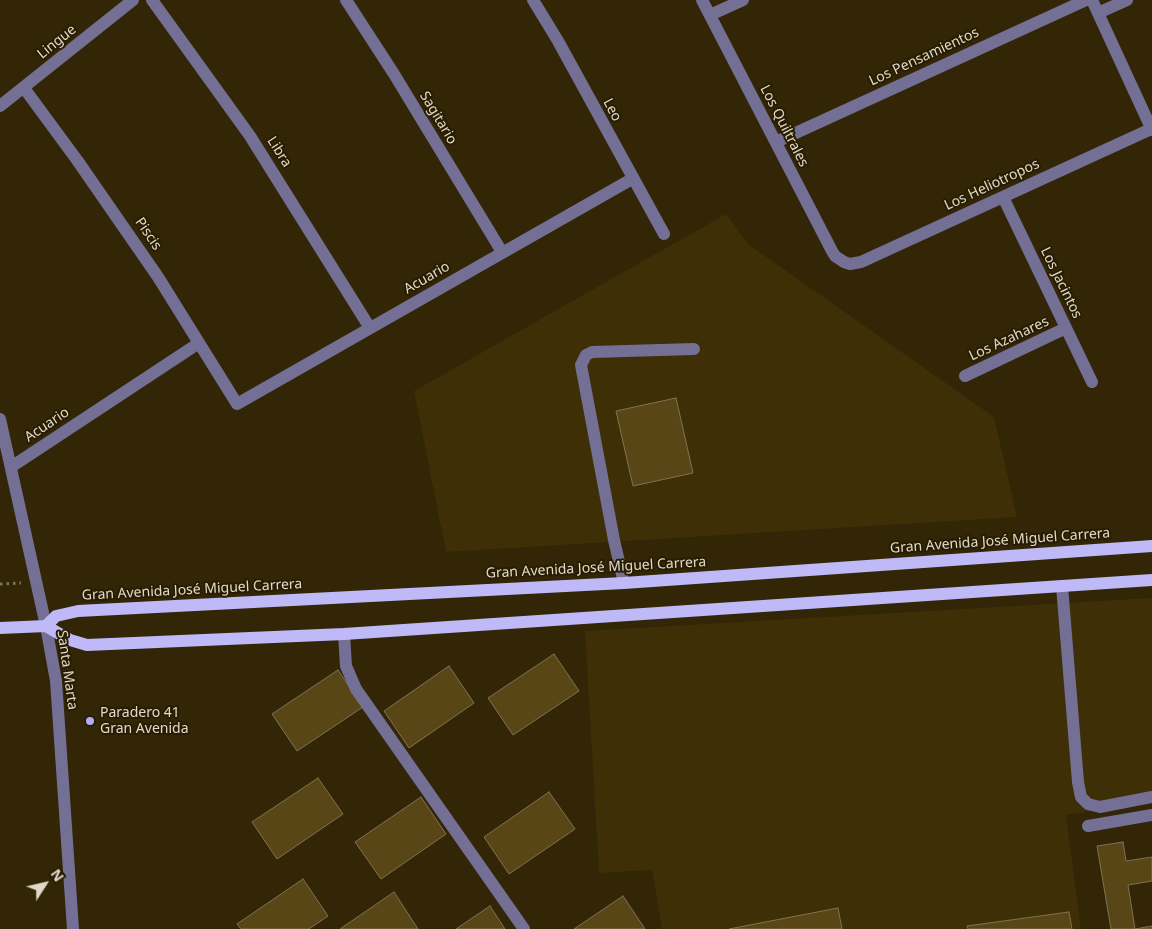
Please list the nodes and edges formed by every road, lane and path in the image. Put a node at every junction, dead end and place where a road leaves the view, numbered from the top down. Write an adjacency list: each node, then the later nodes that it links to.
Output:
1 (133, 0): 12 (street, Lingue)
2 (152, 0): 22 (street, Libra)
3 (346, 0): 20 (street, Sagitario)
4 (533, 0): 17 (street, Leo)
5 (702, 0): 11 (street, Los Quiltrales)
6 (743, 0): 11 (street)
7 (1086, 0): 16 (street, Los Pensamientos)
8 (1092, 0): 10 (street)
9 (1127, 0): 10 (street)
10 (1098, 13): 14 (street)
11 (710, 15): 16 (street, Los Quiltrales)
12 (24, 88): 13 (street, Lingue); 24 (street, Piscis)
13 (0, 106)
14 (1149, 115): 15 (street)
15 (1152, 130): 18 (street, Los Heliotropos)
16 (776, 142): 21 (street, Los Quiltrales)
17 (632, 179): 19 (street, Leo); 20 (street, Acuario)
18 (1003, 197): 21 (street, Los Heliotropos); 23 (street, Los Jacintos)
19 (664, 234)
20 (502, 252): 22 (street, Acuario)
21 (844, 262)
22 (370, 328): 28 (street, Acuario)
23 (1066, 328): 26 (street, Los Azahares); 27 (street, Los Jacintos)
24 (199, 342): 28 (street, Piscis); 30 (street, Acuario)
25 (694, 349): 33 (street)
26 (965, 376)
27 (1092, 382)
28 (237, 404)
29 (0, 419): 30 (street, Santa Marta)
30 (11, 467): 35 (street, Santa Marta)
31 (1152, 546): 33 (main road, Gran Avenida José Miguel Carrera)
32 (1152, 580): 34 (main road)
33 (624, 582): 35 (main road, Gran Avenida José Miguel Carrera)
34 (1062, 586): 37 (main road); 38 (street)
35 (46, 626): 36 (main road, Gran Avenida José Miguel Carrera); 37 (main road); 41 (street, Santa Marta)
36 (0, 628)
37 (344, 634): 42 (street)
38 (1152, 797)
39 (1152, 815): 40 (street)
40 (1088, 826)
41 (73, 929)
42 (524, 929)

